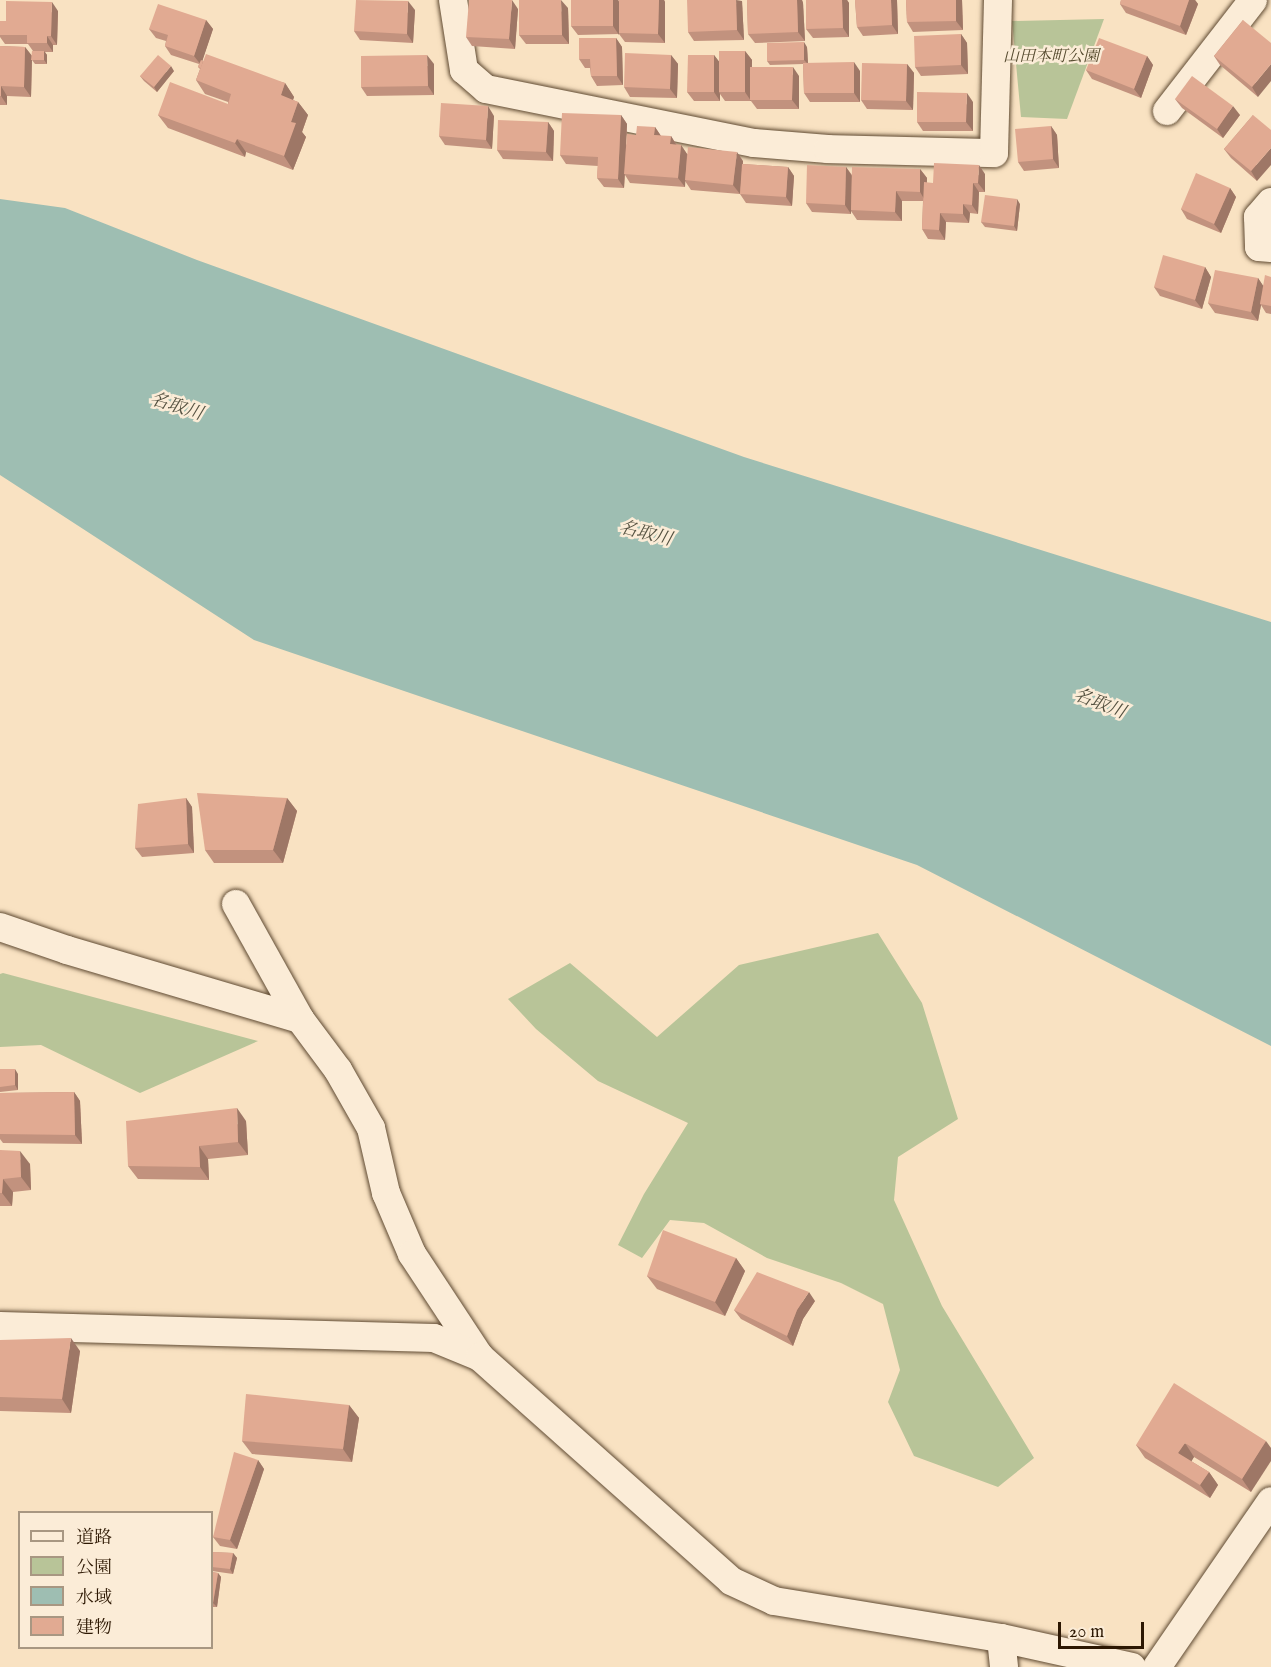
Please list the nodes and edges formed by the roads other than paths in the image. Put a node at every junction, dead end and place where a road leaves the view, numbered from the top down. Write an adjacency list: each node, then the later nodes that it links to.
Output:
1 (453, 0): 2 (street)
2 (999, 0)
3 (1253, 0): 4 (street)
4 (1167, 111)
5 (1271, 202): 6 (street)
6 (1271, 248)
7 (236, 904): 9 (street)
8 (0, 927): 9 (street)
9 (300, 1019): 11 (street)
10 (0, 1326): 11 (street)
11 (480, 1357): 13 (street)
12 (1271, 1501): 16 (street)
13 (1001, 1638): 14 (street); 15 (street)
14 (1004, 1667)
15 (1132, 1667)
16 (1157, 1667)

